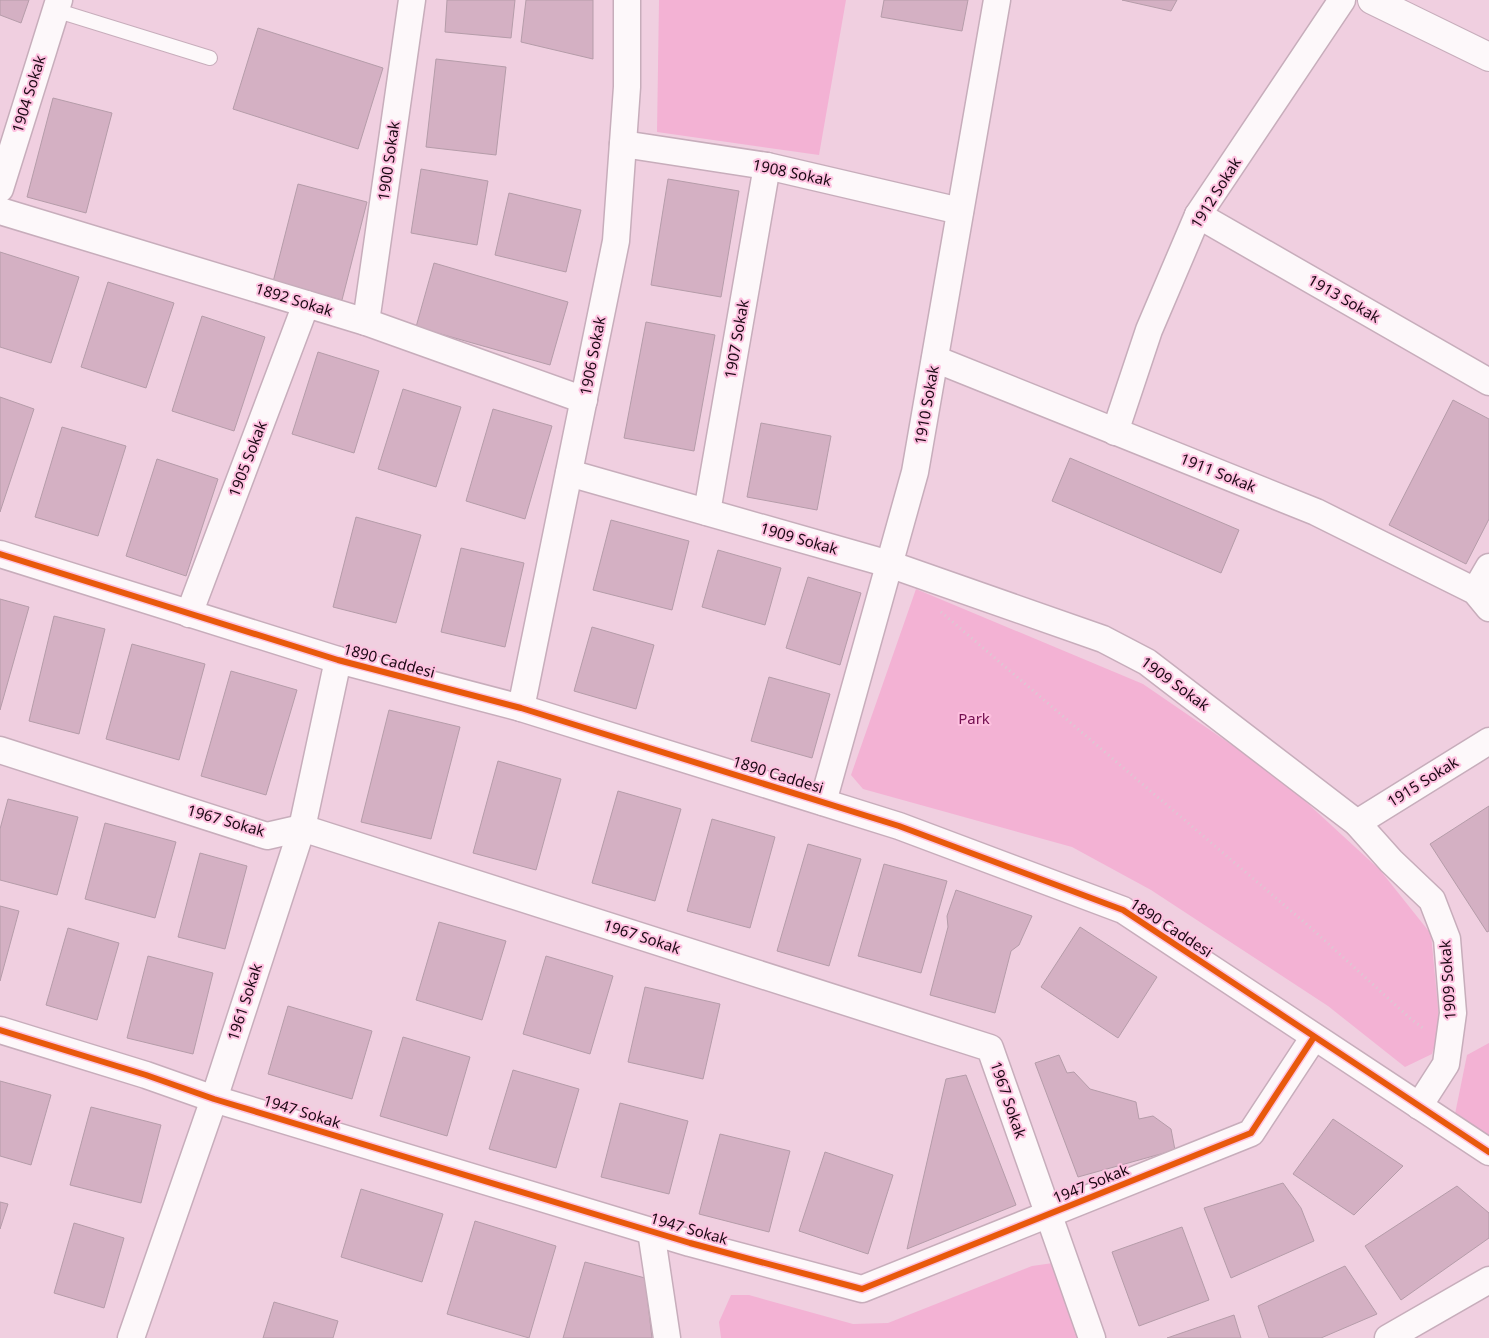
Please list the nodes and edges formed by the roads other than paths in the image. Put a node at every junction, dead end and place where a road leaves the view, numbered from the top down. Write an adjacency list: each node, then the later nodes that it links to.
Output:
1 (412, 0): 16 (street, 1900 Sokak)
2 (627, 0): 9 (street, 1906 Sokak)
3 (996, 0): 12 (street, 1910 Sokak)
4 (1342, 0): 14 (street, 1912 Sokak)
5 (1381, 2): 7 (street)
6 (57, 5): 8 (lane); 11 (street, 1904 Sokak)
7 (1489, 57)
8 (210, 58)
9 (623, 144): 10 (street, 1908 Sokak); 19 (street, 1906 Sokak)
10 (767, 166): 12 (street, 1908 Sokak); 22 (street, 1907 Sokak)
11 (0, 189)
12 (960, 211): 17 (street, 1910 Sokak)
13 (0, 212): 15 (street, 1892 Sokak)
14 (1198, 215): 18 (street, 1913 Sokak); 20 (street, 1912 Sokak)
15 (306, 304): 16 (street, 1892 Sokak); 27 (street, 1905 Sokak)
16 (366, 322): 19 (street, 1892 Sokak)
17 (935, 359): 20 (street, 1911 Sokak); 24 (street, 1910 Sokak)
18 (1489, 382)
19 (584, 400): 21 (street, 1906 Sokak)
20 (1115, 432): 26 (street, 1911 Sokak)
21 (569, 473): 22 (street, 1909 Sokak); 29 (street, 1906 Sokak)
22 (707, 512): 24 (street, 1909 Sokak)
23 (0, 554): 27 (street, 1890 Caddesi)
24 (889, 564): 32 (street, 1910 Sokak); 33 (street, 1909 Sokak)
25 (1489, 566): 26 (street)
26 (1482, 599)
27 (189, 614): 28 (street, 1890 Caddesi)
28 (338, 660): 29 (street, 1890 Caddesi); 34 (street, 1961 Sokak)
29 (522, 708): 32 (street, 1890 Caddesi)
30 (1489, 741): 33 (street, 1915 Sokak)
31 (0, 750): 34 (street, 1967 Sokak)
32 (823, 802): 36 (street, 1890 Caddesi)
33 (1357, 823): 38 (street, 1909 Sokak)
34 (302, 828): 37 (street, 1961 Sokak); 40 (street, 1967 Sokak)
35 (0, 1030): 37 (street, 1947 Sokak)
36 (1314, 1037): 38 (street, 1890 Caddesi); 40 (street, 1947 Sokak)
37 (214, 1099): 41 (street, 1947 Sokak); 43 (street, 1961 Sokak)
38 (1418, 1106): 39 (street, 1890 Caddesi)
39 (1489, 1152)
40 (1048, 1215): 41 (street, 1947 Sokak); 45 (street, 1967 Sokak)
41 (651, 1231): 44 (street)
42 (1489, 1280): 46 (street)
43 (131, 1338)
44 (667, 1338)
45 (1092, 1338)
46 (1388, 1338)

